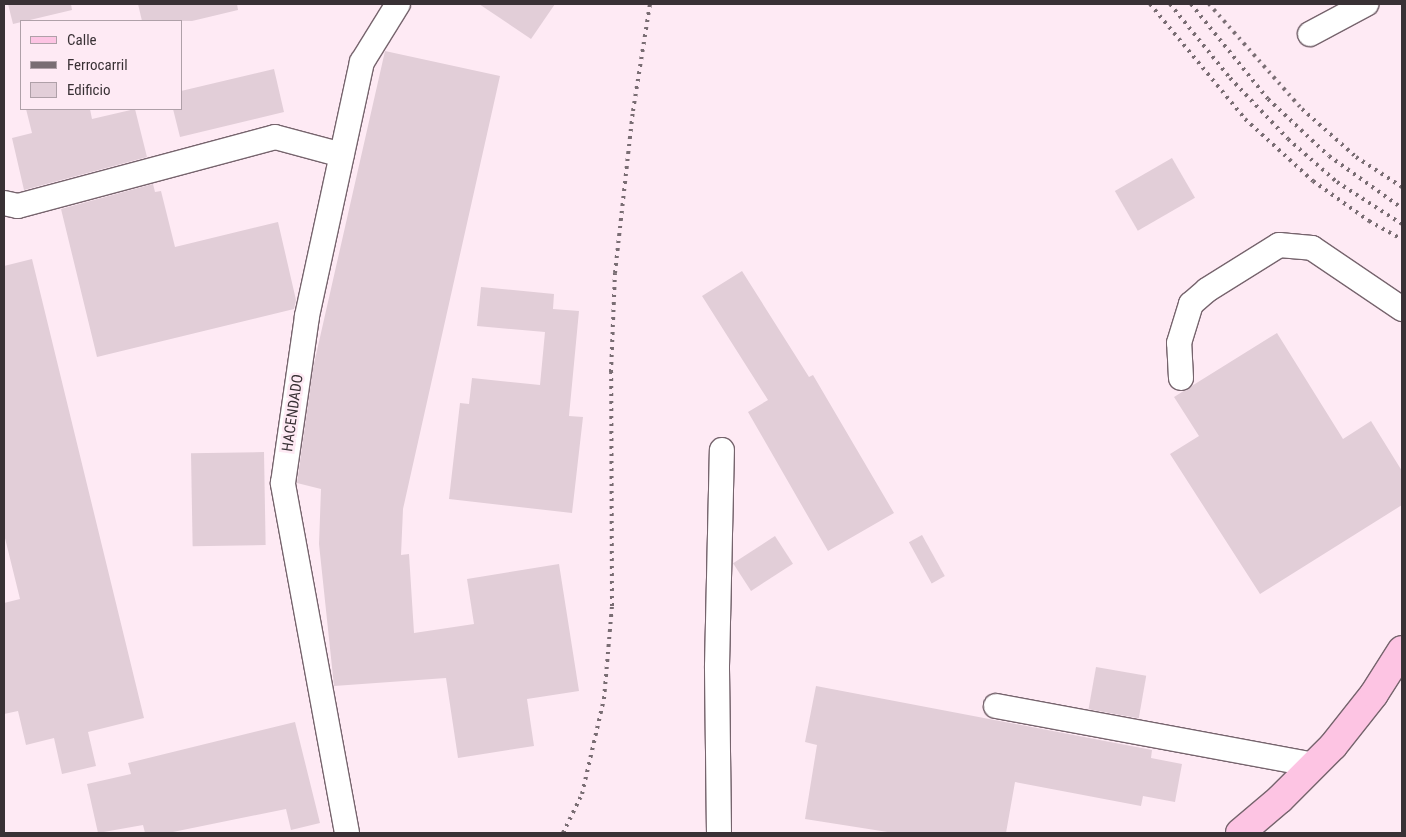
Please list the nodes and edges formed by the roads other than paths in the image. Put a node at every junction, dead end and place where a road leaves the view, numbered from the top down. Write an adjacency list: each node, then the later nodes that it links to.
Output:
1 (398, 4): 4 (street, HACENDADO)
2 (1366, 4): 3 (street)
3 (1310, 34)
4 (342, 155): 5 (street); 12 (street, HACENDADO)
5 (4, 203)
6 (1402, 309): 7 (street)
7 (1180, 378)
8 (722, 450): 13 (street)
9 (1402, 650): 11 (main road)
10 (996, 706): 11 (street)
11 (1314, 766): 14 (main road)
12 (347, 833)
13 (719, 833)
14 (1240, 833)

